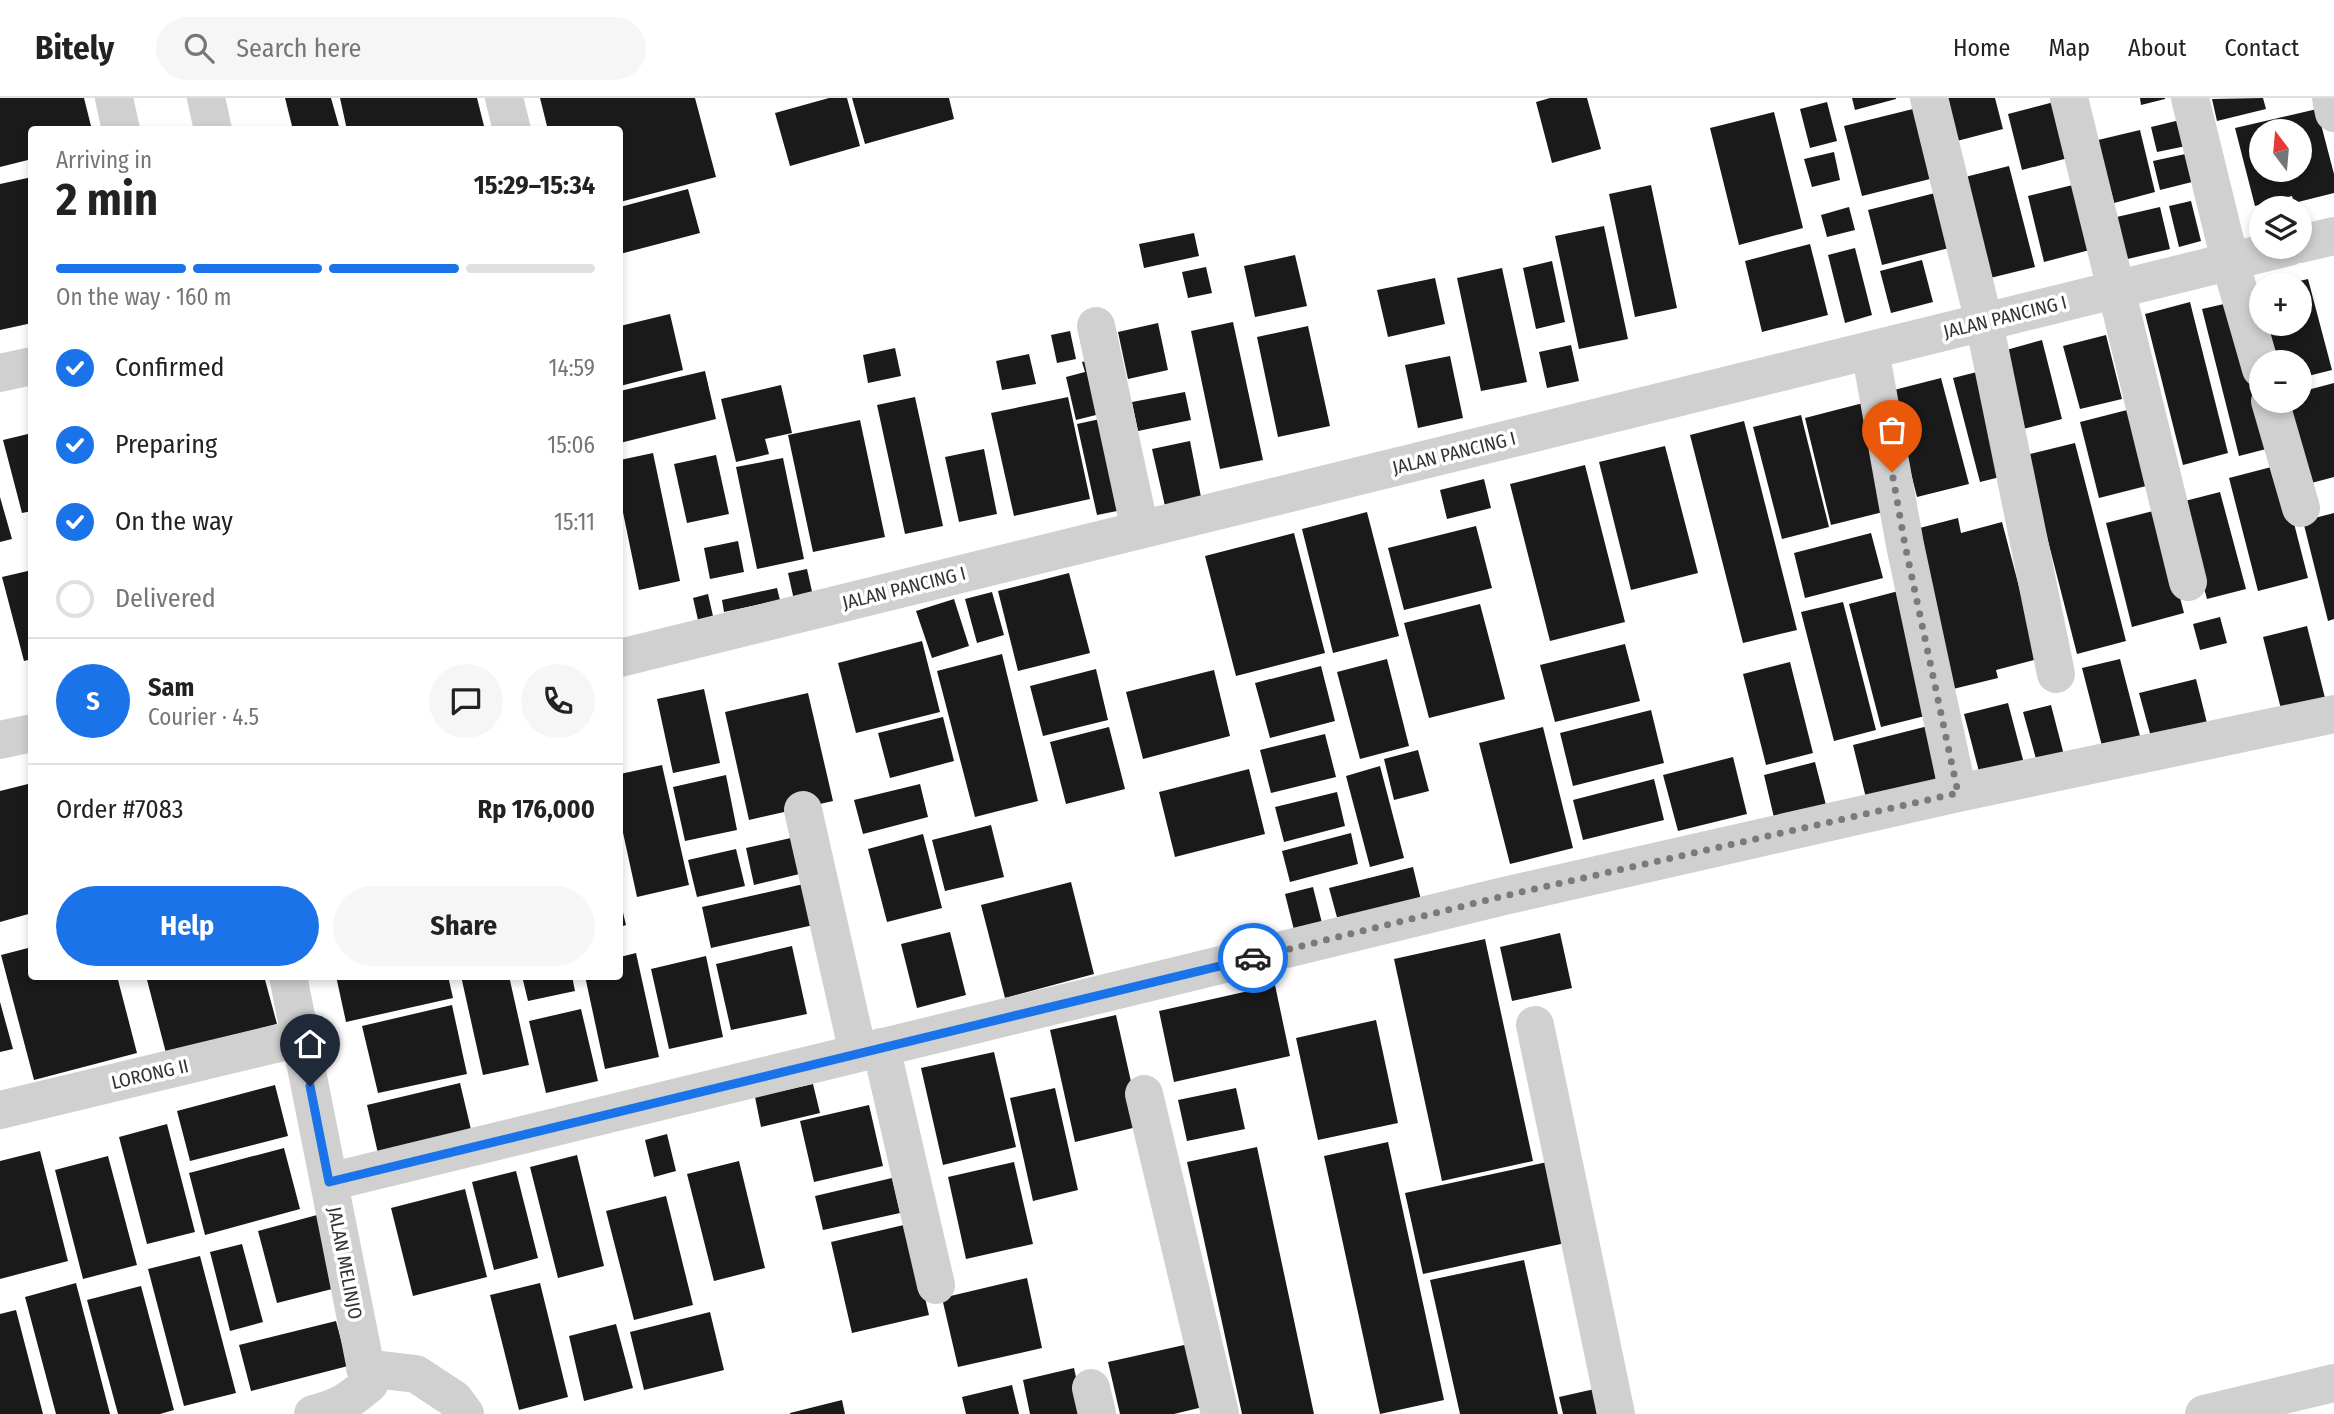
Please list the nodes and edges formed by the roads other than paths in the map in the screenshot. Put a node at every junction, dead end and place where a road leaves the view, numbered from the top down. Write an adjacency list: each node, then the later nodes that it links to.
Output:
1 (114, 98): 9 (street)
2 (206, 98): 10 (street)
3 (504, 98): 11 (street)
4 (1929, 98): 17 (street)
5 (2069, 98): 16 (street)
6 (2190, 98): 15 (street)
7 (2331, 98): 8 (street)
8 (2334, 113)
9 (120, 126)
10 (212, 126)
11 (511, 126)
12 (2334, 236): 13 (street)
13 (2312, 241)
14 (2249, 256): 15 (street, JALAN PANCING I)
15 (2230, 261): 16 (street, JALAN PANCING I); 20 (street)
16 (2117, 289): 17 (street, JALAN PANCING I); 26 (street)
17 (1984, 322): 19 (street, JALAN PANCING I); 28 (street)
18 (1096, 326): 25 (street)
19 (1870, 350): 25 (street, JALAN PANCING I); 32 (street)
20 (2256, 350)
21 (28, 367): 22 (street)
22 (0, 373)
23 (2273, 413): 24 (street)
24 (2301, 508)
25 (1140, 530): 27 (street, JALAN PANCING I)
26 (2188, 582)
27 (623, 657)
28 (2056, 674)
29 (2334, 713): 32 (street)
30 (28, 734): 31 (street)
31 (0, 740)
32 (1958, 793): 37 (street)
33 (803, 810): 37 (street)
34 (289, 980): 36 (street, JALAN MELINJO)
35 (1535, 1026): 47 (street)
36 (300, 1038): 39 (street, LORONG II); 40 (street, JALAN MELINJO)
37 (870, 1050): 40 (street); 41 (street)
38 (1144, 1094): 46 (street)
39 (0, 1110)
40 (329, 1182): 42 (street, JALAN MELINJO)
41 (936, 1285)
42 (367, 1376): 44 (street); 45 (street)
43 (2334, 1383): 48 (street)
44 (313, 1414)
45 (465, 1414)
46 (1220, 1414)
47 (1615, 1414)
48 (2204, 1414)

